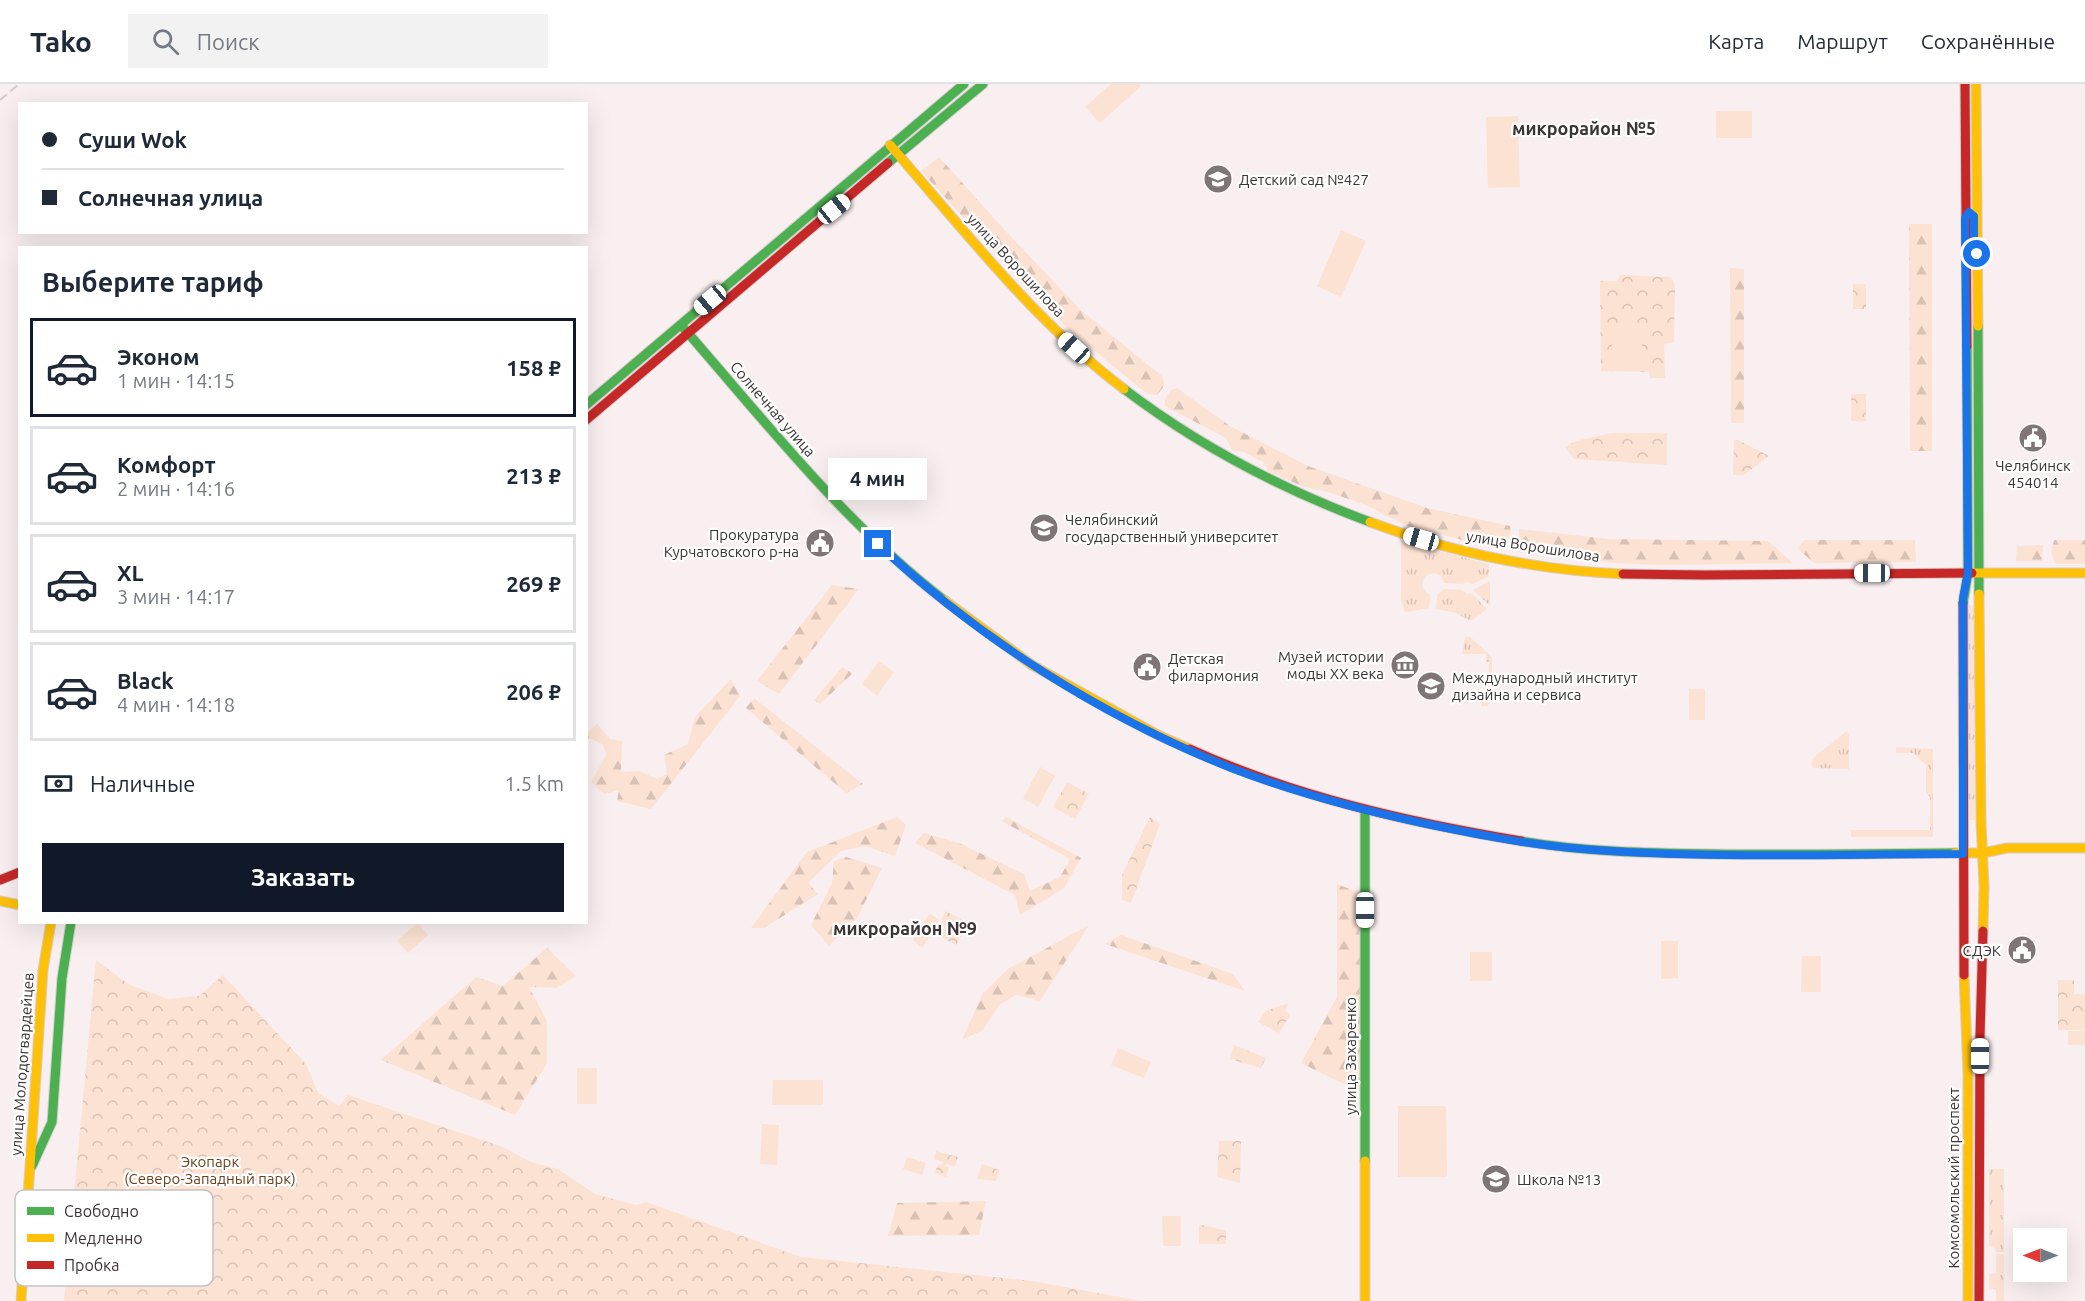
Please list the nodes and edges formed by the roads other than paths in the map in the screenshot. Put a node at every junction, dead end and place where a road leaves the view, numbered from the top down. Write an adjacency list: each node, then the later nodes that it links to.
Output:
1 (963, 84): 7 (street)
2 (983, 84): 8 (street)
3 (1965, 84): 6 (street, Комсомольский проспект)
4 (1976, 84): 5 (street, Комсомольский проспект)
5 (1976, 96): 6 (street); 12 (street, Комсомольский проспект)
6 (1965, 97): 10 (street, Комсомольский проспект)
7 (925, 116): 8 (street); 9 (street)
8 (933, 126): 11 (street)
9 (890, 145): 11 (street, улица Ворошилова); 15 (street)
10 (1965, 145): 12 (street); 13 (street, Комсомольский проспект)
11 (899, 155): 16 (street); 21 (street, улица Ворошилова)
12 (1977, 184): 14 (street, Комсомольский проспект)
13 (1965, 218): 14 (street); 18 (street, Комсомольский проспект)
14 (1977, 254): 20 (street, Комсомольский проспект)
15 (681, 325): 16 (street, Солнечная улица); 17 (street)
16 (688, 333): 19 (street); 24 (street, Солнечная улица)
17 (588, 403)
18 (1966, 407): 20 (street); 21 (street, Комсомольский проспект)
19 (588, 418)
20 (1978, 448): 22 (street, Комсомольский проспект)
21 (1968, 573): 22 (street, улица Ворошилова); 27 (street, Комсомольский проспект)
22 (1980, 573): 23 (street, улица Ворошилова); 26 (street, Комсомольский проспект)
23 (2085, 573)
24 (1365, 810): 27 (street, Солнечная улица); 44 (street, улица Захаренко)
25 (2085, 848): 26 (street, Солнечная улица)
26 (1983, 853): 27 (street, Солнечная улица); 35 (street, Комсомольский проспект)
27 (1963, 854): 34 (street, Комсомольский проспект)
28 (18, 873): 29 (street)
29 (0, 880)
30 (0, 901): 31 (street)
31 (18, 905)
32 (51, 924): 38 (street, улица Молодогвардейцев)
33 (71, 924): 38 (street, улица Молодогвардейцев)
34 (1965, 1010): 35 (street); 36 (street, Комсомольский проспект)
35 (1980, 1036): 37 (street, Комсомольский проспект)
36 (1968, 1150): 37 (street); 39 (street, Комсомольский проспект)
37 (1979, 1150): 41 (street, Комсомольский проспект)
38 (30, 1170): 40 (street)
39 (1968, 1182): 41 (street); 45 (street, Комсомольский проспект)
40 (29, 1190)
41 (1980, 1202): 46 (street, Комсомольский проспект)
42 (22, 1286): 43 (street)
43 (21, 1301)
44 (1365, 1301)
45 (1968, 1301)
46 (1979, 1301)

